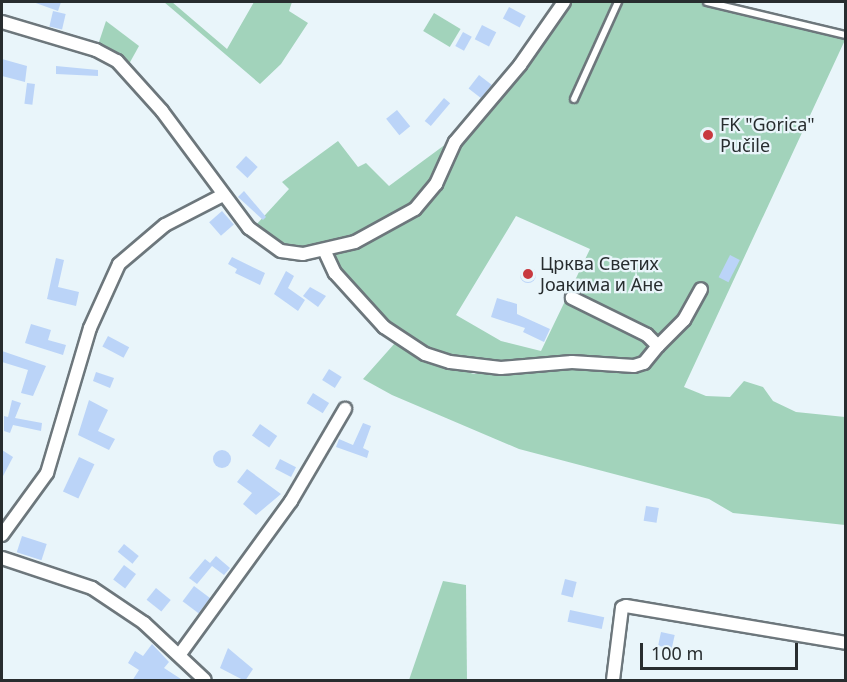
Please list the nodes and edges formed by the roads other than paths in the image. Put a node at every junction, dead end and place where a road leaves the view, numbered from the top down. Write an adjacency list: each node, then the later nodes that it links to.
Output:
1 (564, 2): 8 (street)
2 (618, 2): 6 (lane)
3 (707, 2): 5 (lane)
4 (2, 22): 7 (street)
5 (846, 35)
6 (574, 99)
7 (223, 195): 8 (street); 13 (street)
8 (325, 252): 11 (street)
9 (701, 289): 11 (street)
10 (572, 298): 11 (street)
11 (658, 346)
12 (345, 410): 16 (street)
13 (2, 535)
14 (2, 558): 16 (street)
15 (846, 643): 18 (street)
16 (180, 654): 17 (street)
17 (206, 681)
18 (613, 681)

